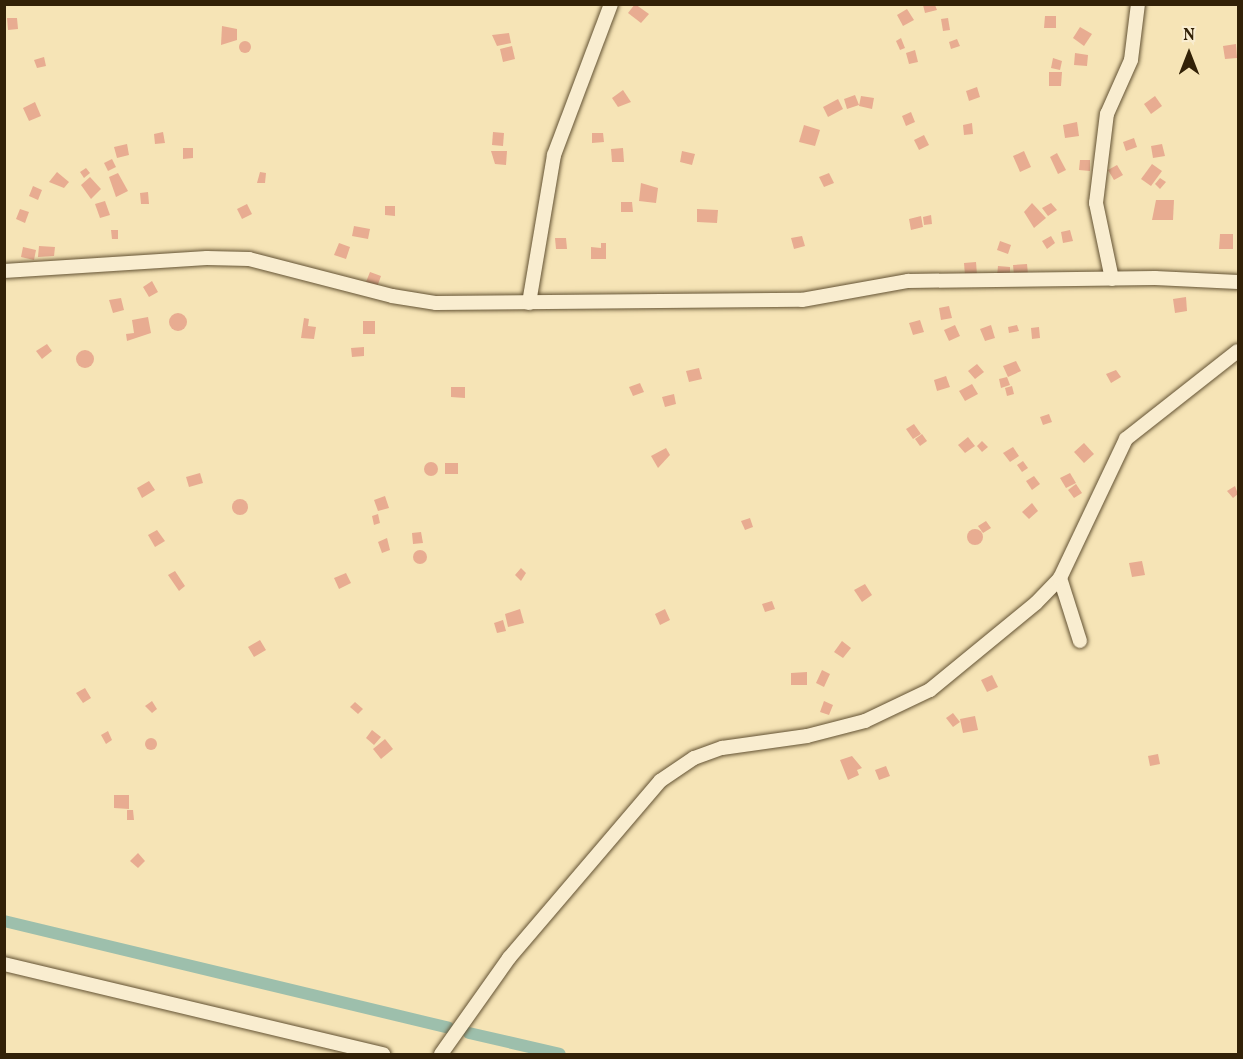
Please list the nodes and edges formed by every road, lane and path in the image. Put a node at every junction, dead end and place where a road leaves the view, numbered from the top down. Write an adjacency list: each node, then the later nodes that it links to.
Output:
1 (611, 4): 6 (street)
2 (1138, 4): 4 (street)
3 (4, 272): 6 (street)
4 (1112, 279): 5 (street); 6 (street)
5 (1239, 282)
6 (529, 303)
7 (1239, 351): 8 (street)
8 (1060, 578): 9 (street); 12 (street)
9 (1080, 641)
10 (4, 964): 11 (street)
11 (383, 1054)
12 (441, 1054)

